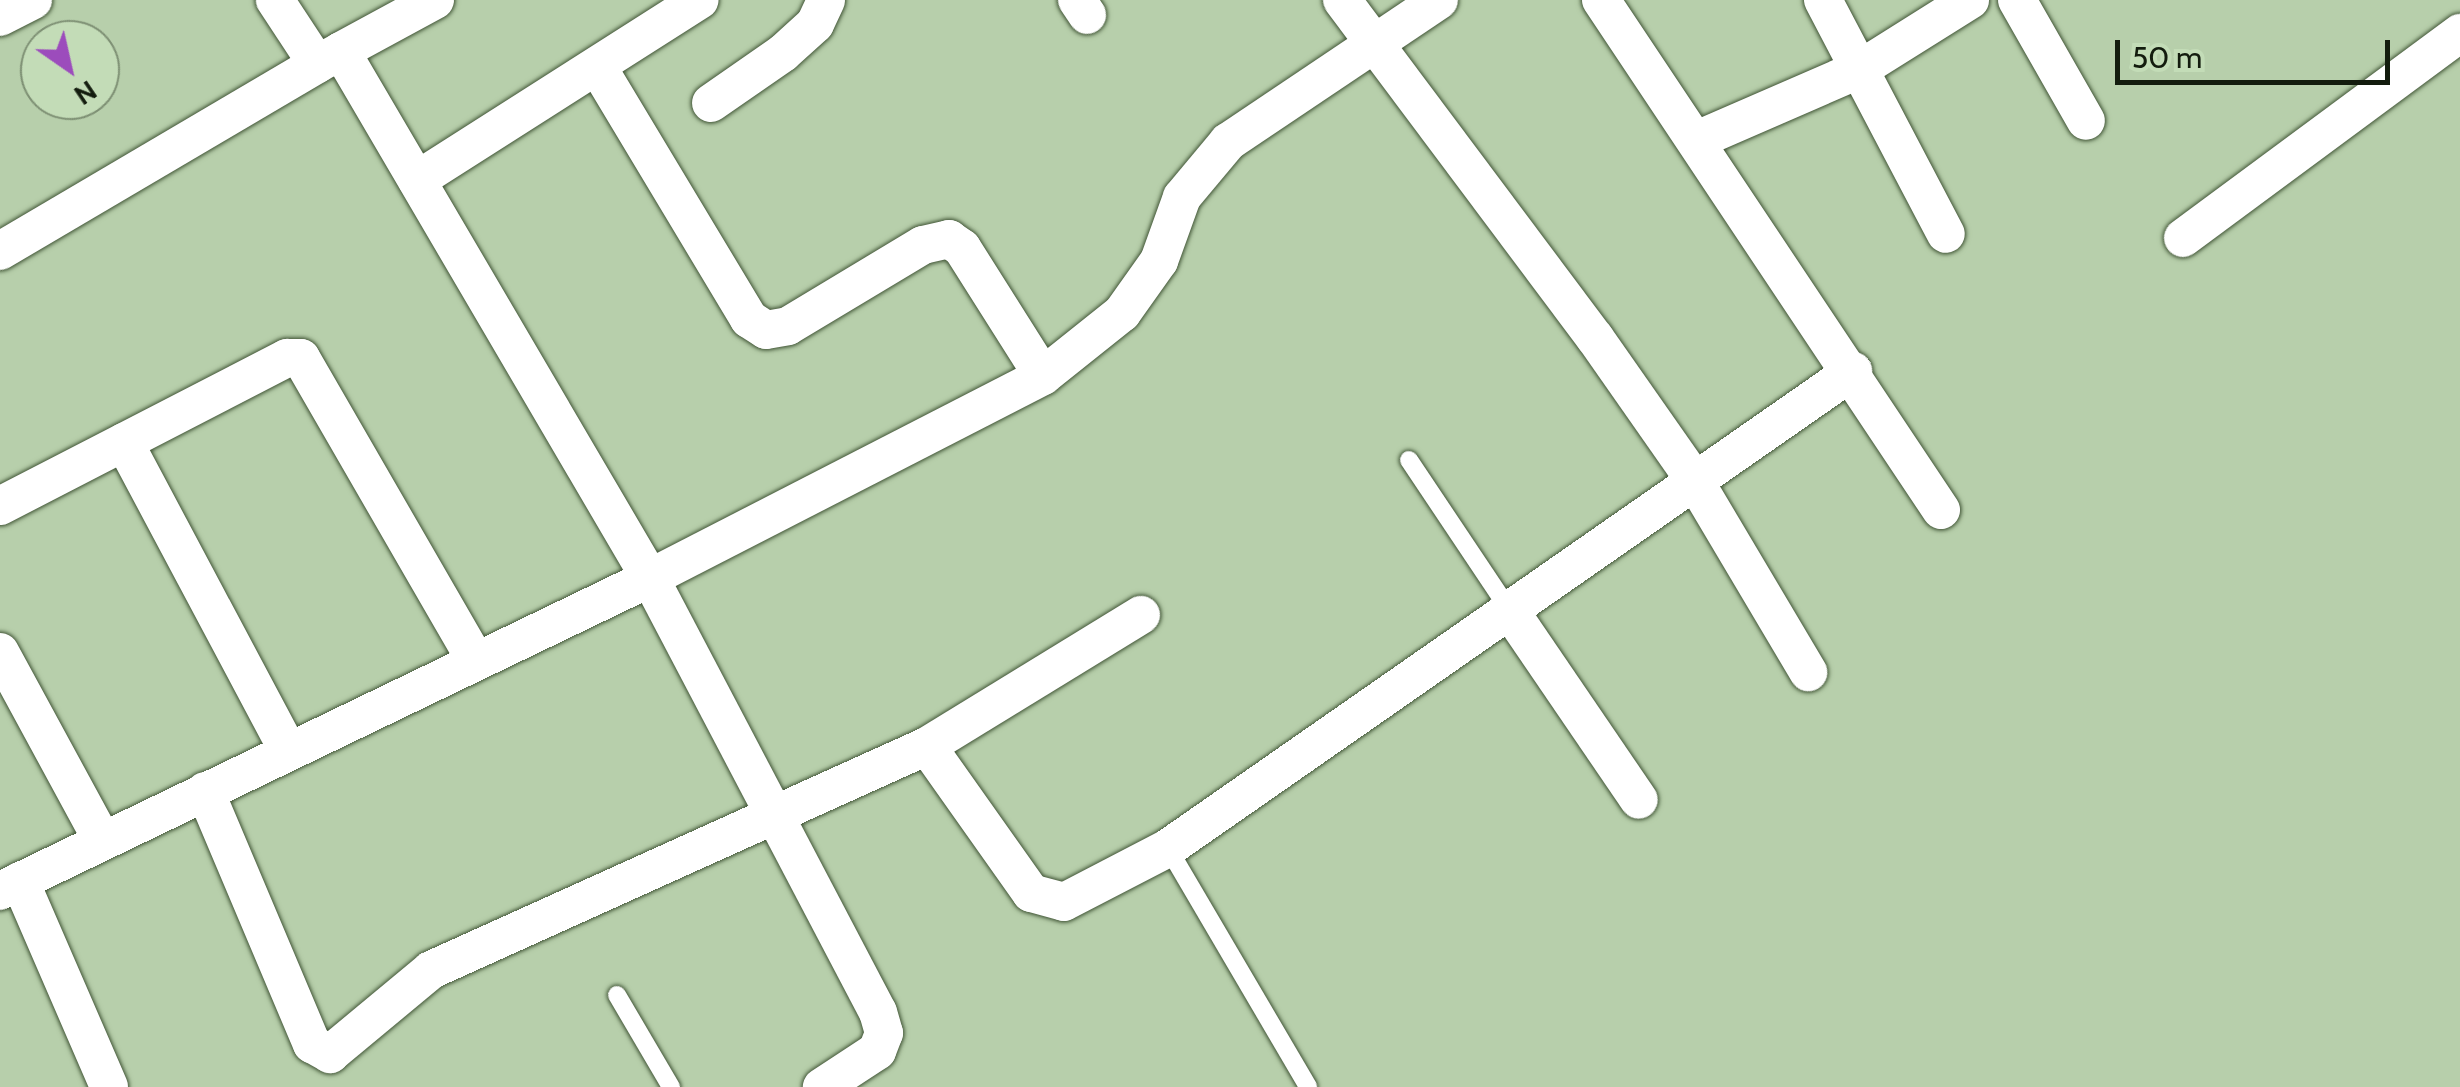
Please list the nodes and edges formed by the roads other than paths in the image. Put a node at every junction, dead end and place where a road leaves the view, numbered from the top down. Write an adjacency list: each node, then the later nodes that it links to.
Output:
1 (32, 0): 12 (street)
2 (275, 0): 15 (street)
3 (435, 0): 15 (street)
4 (700, 0): 16 (street)
5 (826, 0): 18 (street)
6 (1342, 0): 14 (street)
7 (1439, 0): 14 (street)
8 (1602, 0): 20 (street)
9 (1823, 0): 17 (street)
10 (1970, 0): 17 (street)
11 (2017, 0): 19 (street)
12 (0, 17)
13 (2460, 33): 23 (street)
14 (1372, 44): 26 (street); 29 (street)
15 (329, 57): 21 (street); 24 (street)
16 (597, 66): 21 (street); 26 (street)
17 (1860, 69): 20 (street); 22 (street)
18 (711, 102)
19 (2086, 121)
20 (1697, 140): 25 (street)
21 (417, 180): 32 (street)
22 (1946, 234)
23 (2182, 238)
24 (0, 250)
25 (1853, 371): 29 (street); 31 (street)
26 (1043, 376): 32 (street)
27 (124, 442): 30 (street); 36 (street); 39 (street)
28 (1409, 460): 33 (lane)
29 (1693, 478): 33 (street); 37 (street)
30 (0, 506)
31 (1941, 510)
32 (650, 578): 36 (street); 42 (street)
33 (1508, 608): 41 (street); 44 (street)
34 (1141, 615): 38 (street)
35 (0, 652): 43 (street)
36 (476, 662): 39 (street)
37 (1808, 672)
38 (928, 746): 42 (street); 44 (street)
39 (288, 751): 40 (street)
40 (205, 791): 42 (street); 43 (street)
41 (1639, 800)
42 (776, 813): 49 (street)
43 (102, 840): 45 (street)
44 (1168, 848): 50 (lane)
45 (10, 886): 47 (street)
46 (617, 995): 48 (lane)
47 (109, 1087)
48 (671, 1087)
49 (822, 1087)
50 (1308, 1087)

